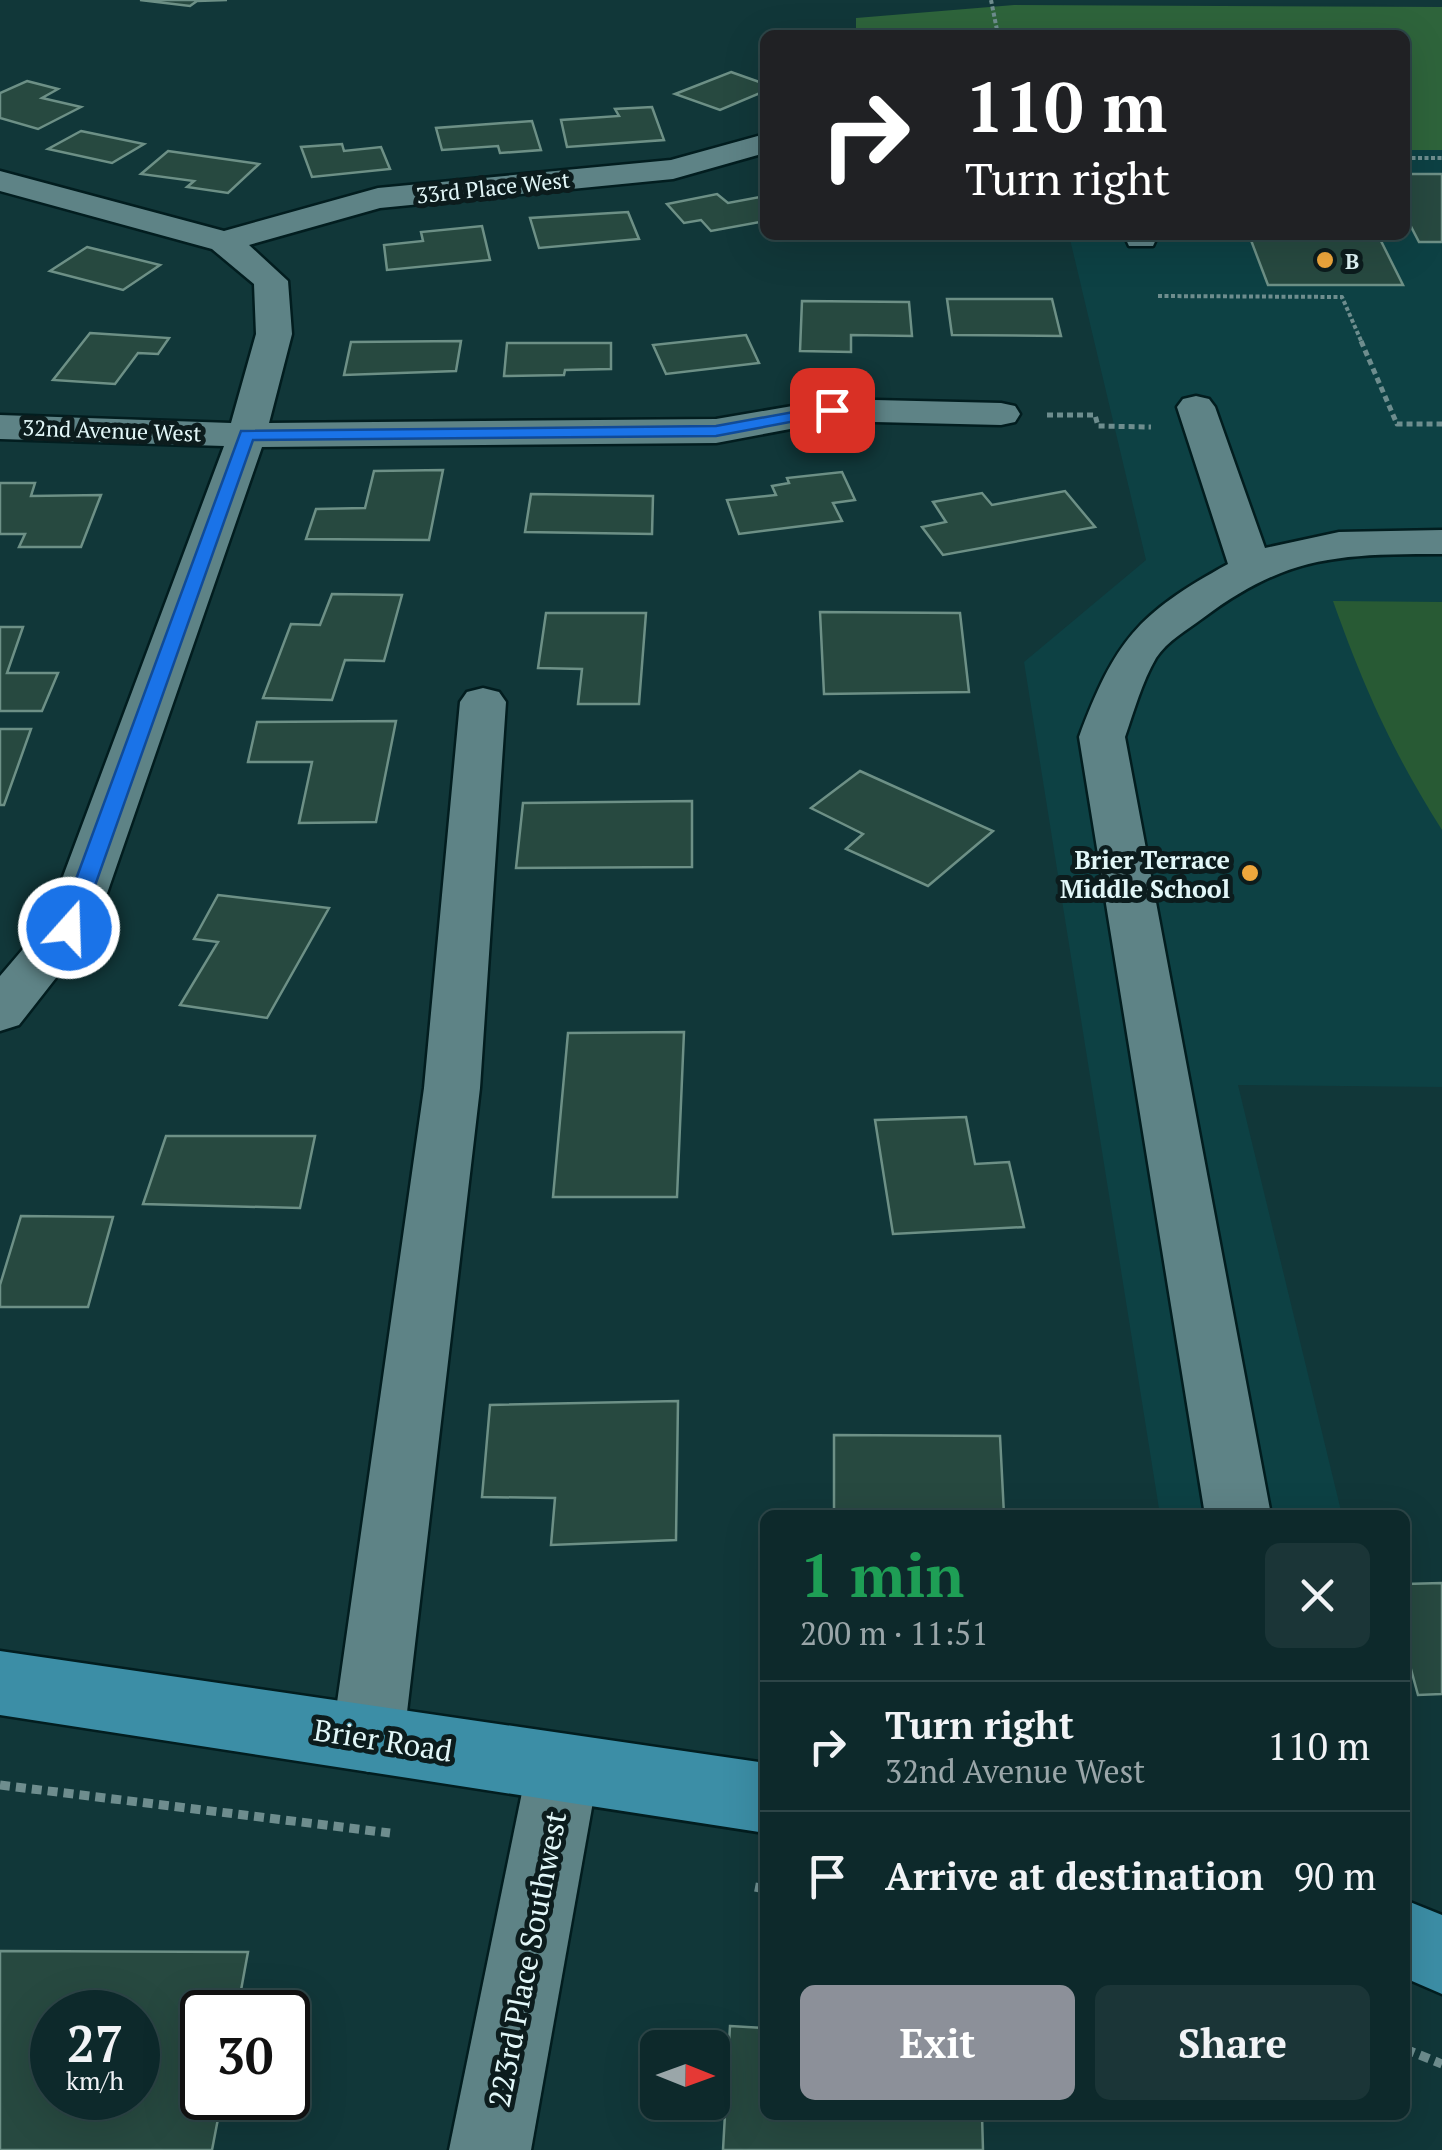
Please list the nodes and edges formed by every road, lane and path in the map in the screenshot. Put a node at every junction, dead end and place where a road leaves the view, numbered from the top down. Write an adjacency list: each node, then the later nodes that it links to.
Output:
1 (990, 0): 2 (path)
2 (997, 30)
3 (760, 144): 7 (street, 33rd Place West)
4 (1410, 158): 5 (path)
5 (1442, 158)
6 (0, 181): 7 (street)
7 (224, 242): 14 (street)
8 (1158, 296): 11 (path)
9 (1196, 407): 16 (street)
10 (1001, 414): 13 (path); 14 (street, 32nd Avenue West)
11 (1442, 424)
12 (0, 427): 14 (street, 32nd Avenue West)
13 (1153, 427)
14 (246, 435): 18 (street)
15 (1442, 542): 16 (street)
16 (1250, 566): 19 (street)
17 (483, 702): 21 (street)
18 (0, 1012)
19 (1237, 1510)
20 (0, 1683): 21 (main road, Brier Road)
21 (368, 1738): 22 (main road, Brier Road)
22 (563, 1768): 24 (main road, Brier Road); 30 (street, 223rd Place Southwest)
23 (0, 1784): 25 (path)
24 (760, 1797)
25 (390, 1834)
26 (1410, 1940): 27 (main road)
27 (1442, 1955)
28 (1410, 2051): 29 (path)
29 (1442, 2064)
30 (490, 2150)

